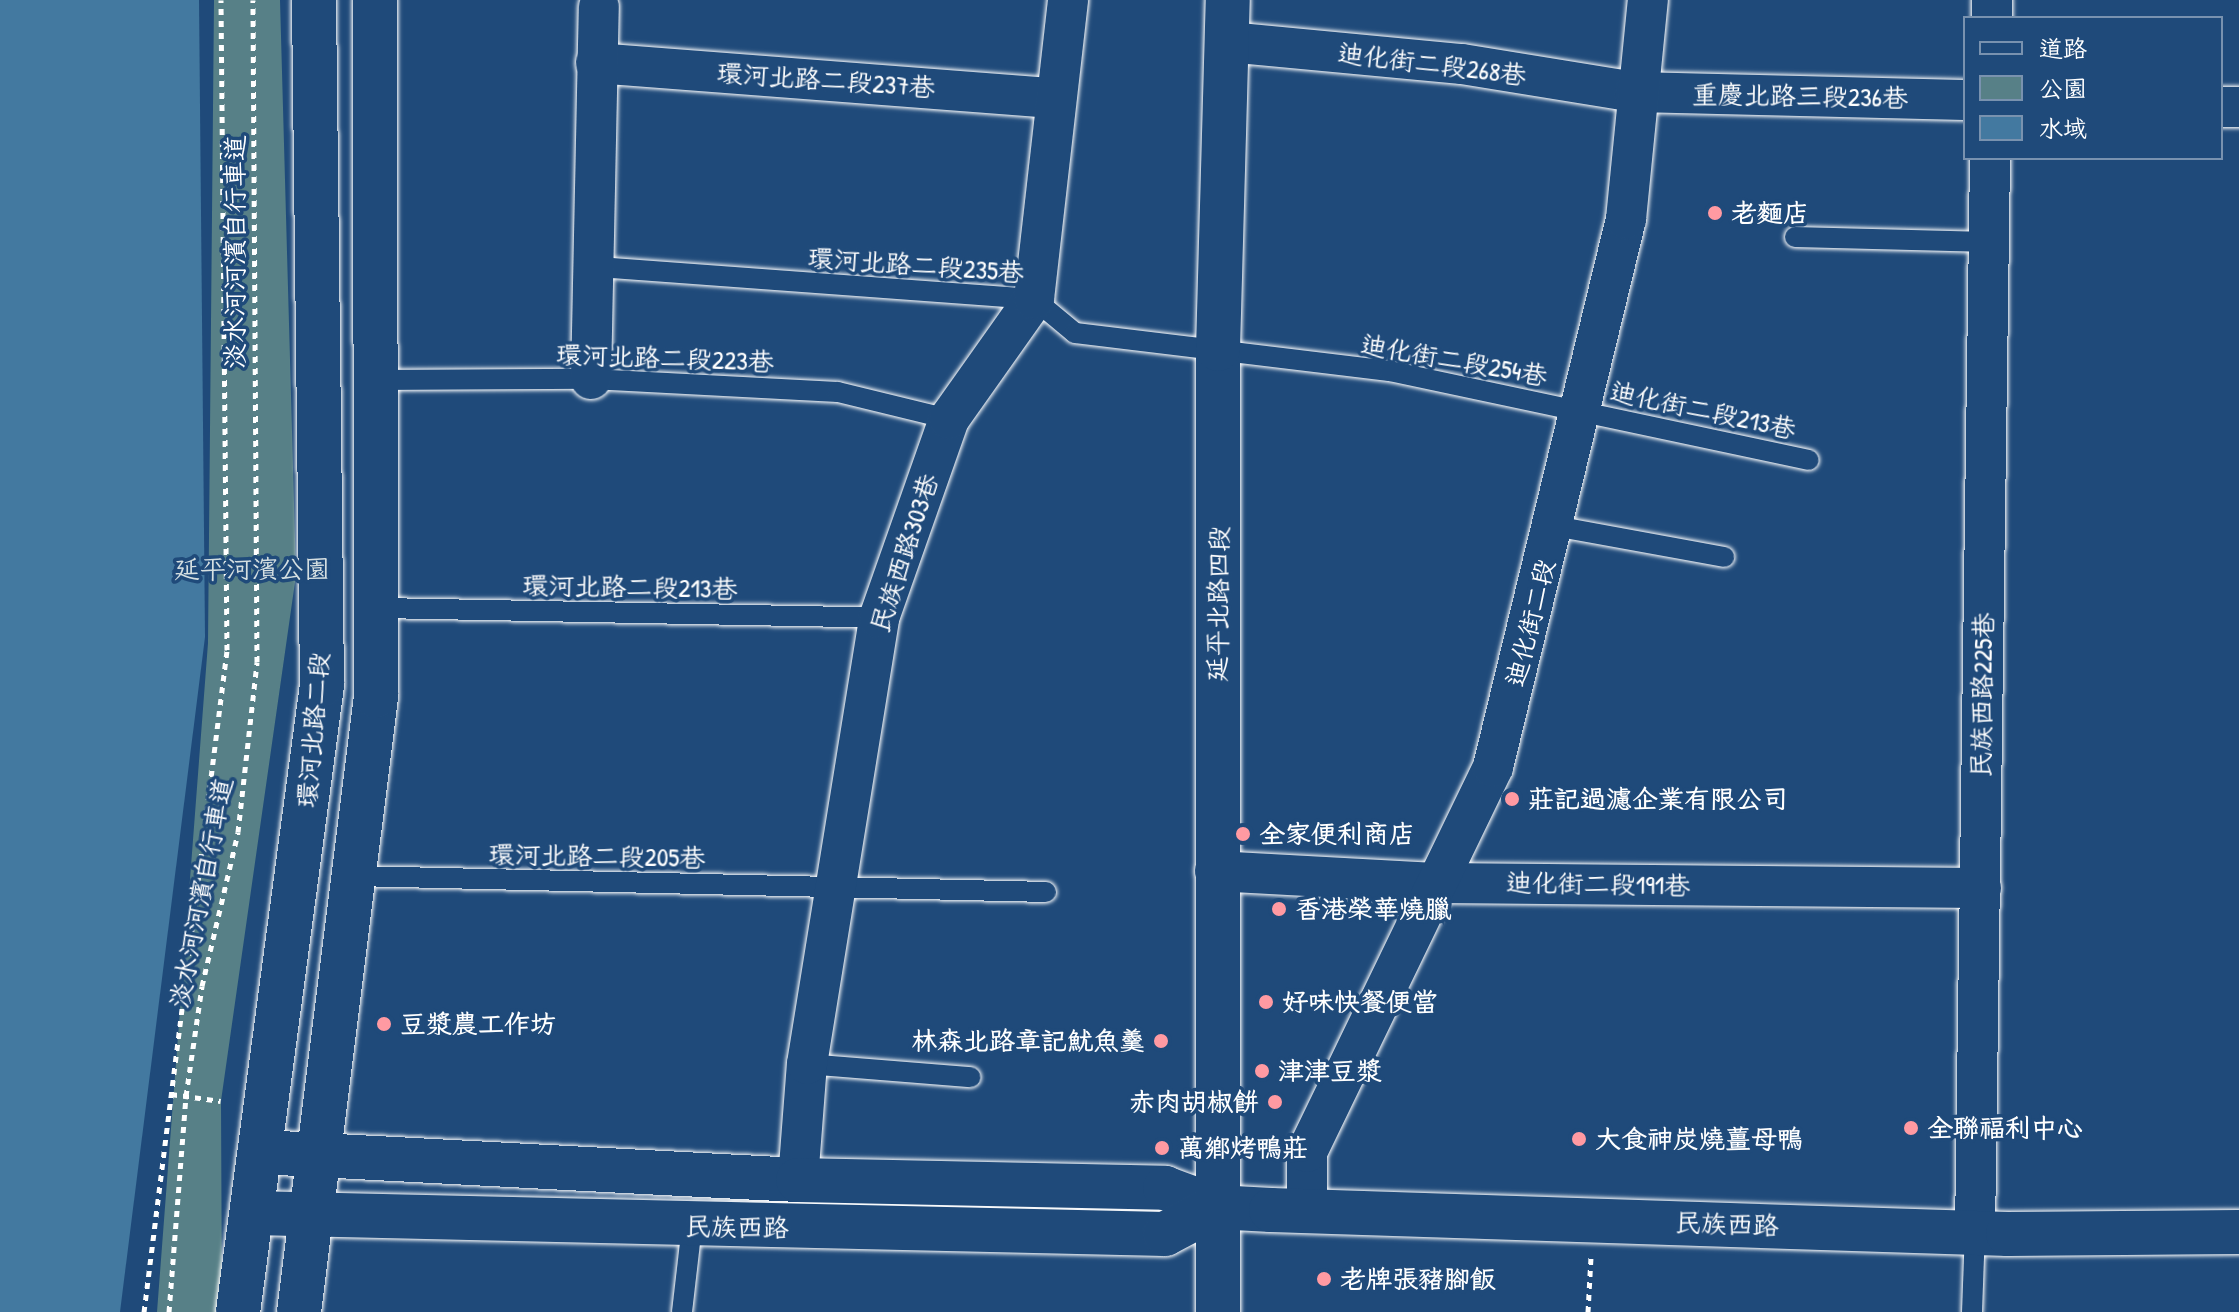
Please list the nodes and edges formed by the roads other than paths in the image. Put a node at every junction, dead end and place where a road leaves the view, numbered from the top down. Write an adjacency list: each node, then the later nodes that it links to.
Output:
1 (314, 0): 34 (street, 環河北路二段)
2 (375, 0): 18 (street)
3 (1068, 0): 9 (street, 民族西路303巷)
4 (1648, 0): 8 (street, 迪化街二段)
5 (599, 7): 7 (street)
6 (1228, 21): 8 (street, 迪化街二段268巷); 16 (street, 延平北路四段)
7 (596, 63): 9 (street, 環河北路二段237巷); 14 (street)
8 (1635, 92): 10 (street, 重慶北路三段236巷); 19 (street, 迪化街二段)
9 (1056, 98): 15 (street, 民族西路303巷)
10 (1963, 100)
11 (1990, 160): 13 (street, 民族西路225巷)
12 (1795, 237): 13 (lane)
13 (1989, 242): 29 (street, 民族西路225巷)
14 (598, 267): 15 (lane, 環河北路二段235巷); 17 (street)
15 (1034, 299): 16 (lane, 環河北路二段235巷); 20 (street, 民族西路303巷)
16 (1218, 349): 19 (lane, 迪化街二段254巷); 26 (street, 延平北路四段)
17 (591, 379): 18 (lane, 環河北路二段223巷); 20 (lane, 環河北路二段223巷)
18 (376, 380): 24 (street)
19 (1585, 411): 21 (lane, 迪化街二段213巷); 22 (street, 迪化街二段)
20 (949, 419): 25 (street, 民族西路303巷)
21 (1809, 460)
22 (1554, 526): 23 (lane); 28 (street, 迪化街二段)
23 (1724, 557)
24 (380, 608): 25 (lane, 環河北路二段213巷); 27 (street)
25 (879, 618): 30 (street, 民族西路303巷)
26 (1215, 871): 28 (street, 迪化街二段191巷); 37 (street, 延平北路四段)
27 (354, 876): 30 (lane, 環河北路二段205巷); 35 (street)
28 (1440, 883): 29 (street, 迪化街二段191巷); 38 (street, 迪化街二段)
29 (1981, 888): 42 (street, 民族西路225巷)
30 (839, 889): 31 (lane, 環河北路二段205巷); 32 (street, 民族西路303巷)
31 (1046, 892)
32 (807, 1064): 33 (lane); 36 (street, 民族西路303巷)
33 (970, 1077)
34 (260, 1152): 35 (street, 民族西路); 39 (street, 環河北路二段)
35 (317, 1158): 36 (street, 民族西路); 40 (street)
36 (798, 1180): 37 (street, 民族西路)
37 (1216, 1207): 38 (street, 民族西路); 41 (street, 民族西路); 47 (street, 延平北路四段)
38 (1307, 1211): 42 (street, 民族西路)
39 (252, 1213): 40 (street, 民族西路); 44 (street, 環河北路二段)
40 (312, 1216): 41 (street, 民族西路); 45 (street)
41 (692, 1226): 46 (lane)
42 (1975, 1232): 43 (street, 民族西路); 48 (lane)
43 (2239, 1232)
44 (238, 1312)
45 (299, 1312)
46 (682, 1312)
47 (1218, 1312)
48 (1972, 1312)

